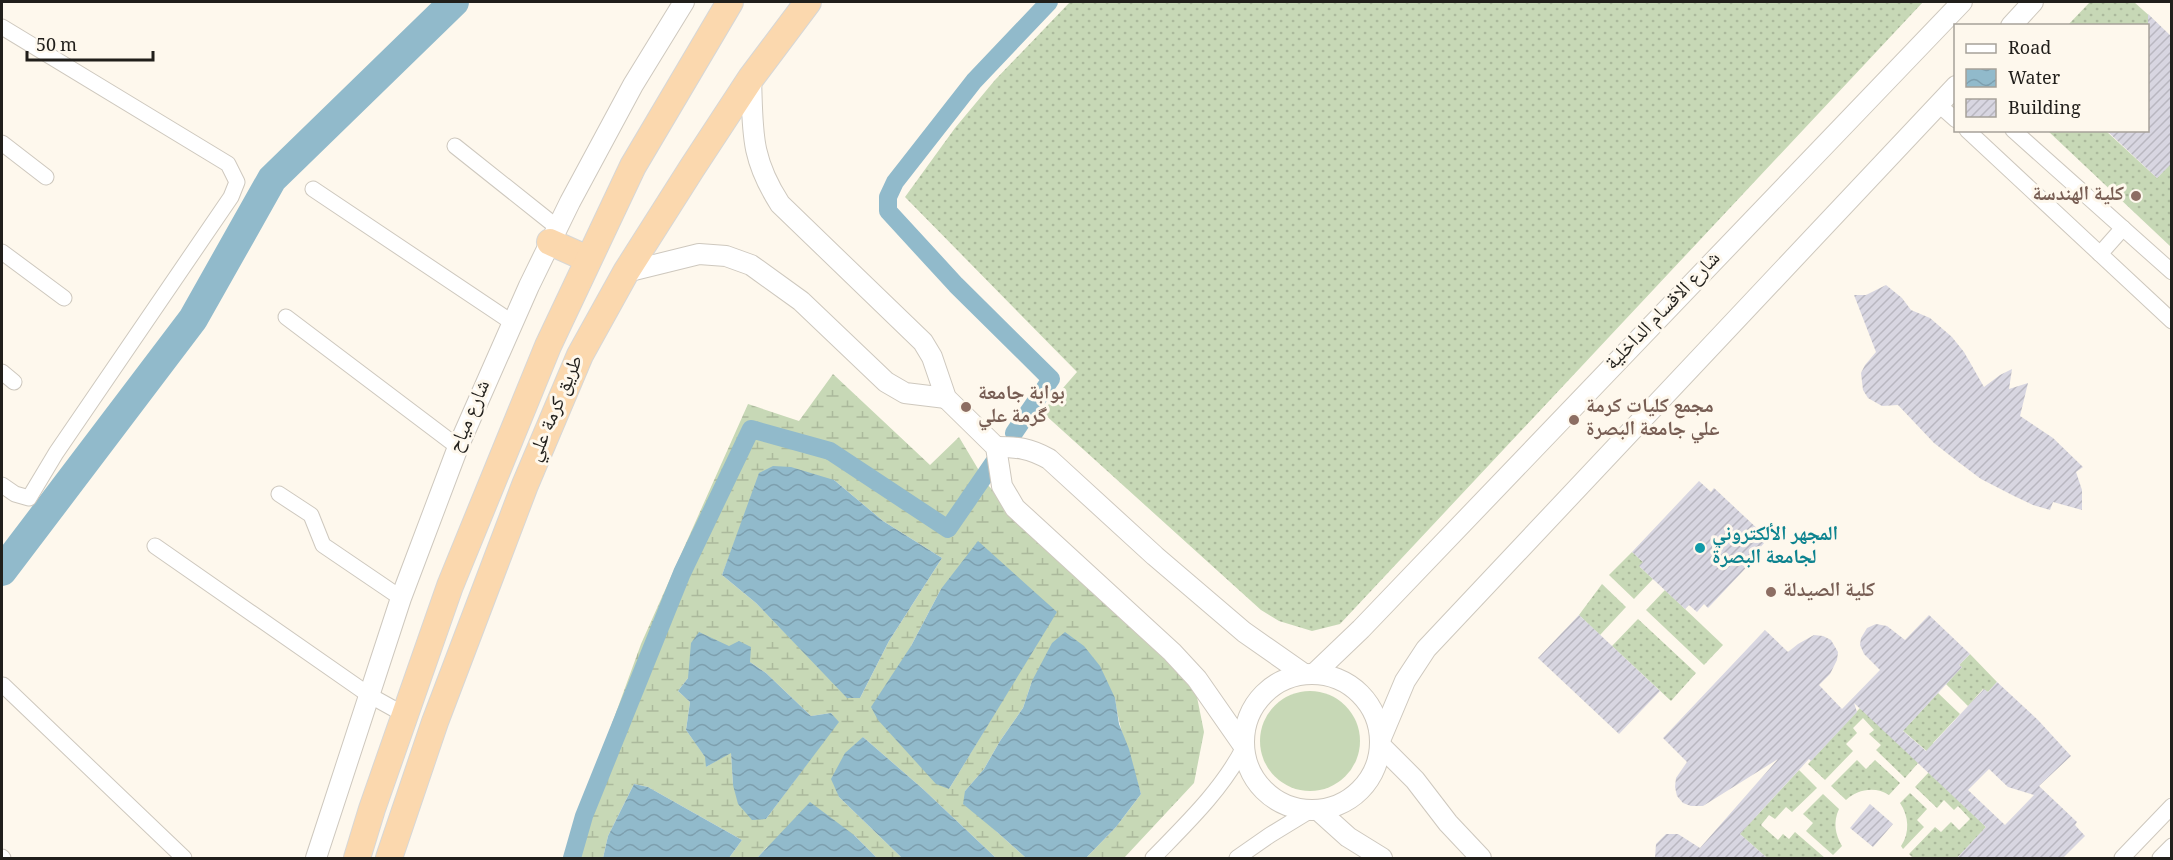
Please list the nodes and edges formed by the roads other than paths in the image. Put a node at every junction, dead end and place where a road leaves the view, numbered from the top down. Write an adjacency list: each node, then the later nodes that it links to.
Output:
1 (684, 2): 19 (street, شارع مياح)
2 (730, 2): 22 (highway, طريق كرمة علي)
3 (808, 2): 8 (highway, طريق كرمة علي)
4 (1962, 2): 38 (street, شارع الاقسام الداخلية)
5 (2033, 2): 6 (street)
6 (2013, 24)
7 (2, 27): 34 (street)
8 (751, 78): 23 (highway, طريق كرمة علي); 31 (street)
9 (1954, 88): 10 (street)
10 (1939, 105): 11 (street); 42 (street)
11 (1954, 118)
12 (1969, 132): 21 (street)
13 (2015, 132): 18 (street)
14 (2, 143): 16 (street)
15 (455, 146): 19 (street)
16 (46, 177)
17 (313, 189): 28 (street)
18 (2123, 228): 21 (street); 24 (street)
19 (554, 235): 22 (highway); 28 (street, شارع مياح)
20 (2, 252): 25 (street)
21 (2100, 254): 27 (street)
22 (588, 259): 41 (highway, طريق كرمة علي)
23 (626, 272): 31 (street); 50 (highway, طريق كرمة علي)
24 (2172, 272)
25 (64, 298)
26 (286, 317): 32 (street)
27 (2172, 321)
28 (513, 323): 32 (street, شارع مياح)
29 (2, 372): 30 (street)
30 (14, 382)
31 (946, 398): 33 (street)
32 (458, 447): 37 (street, شارع مياح)
33 (996, 447): 38 (street); 43 (street)
34 (2, 485)
35 (279, 494): 37 (street)
36 (155, 546): 40 (street)
37 (401, 598): 40 (street, شارع مياح)
38 (1309, 674): 42 (street); 43 (street)
39 (3, 685): 47 (street)
40 (369, 695): 41 (street); 48 (street, شارع مياح)
41 (405, 715): 49 (highway, طريق كرمة علي)
42 (1381, 742): 45 (street); 54 (street)
43 (1243, 746): 45 (street); 51 (street)
44 (2172, 806): 55 (street)
45 (1315, 810): 52 (street); 53 (street)
46 (2172, 846): 56 (street)
47 (184, 858)
48 (316, 858)
49 (357, 858)
50 (389, 858)
51 (1153, 858)
52 (1238, 858)
53 (1382, 858)
54 (1481, 858)
55 (2122, 858)
56 (2160, 858)

